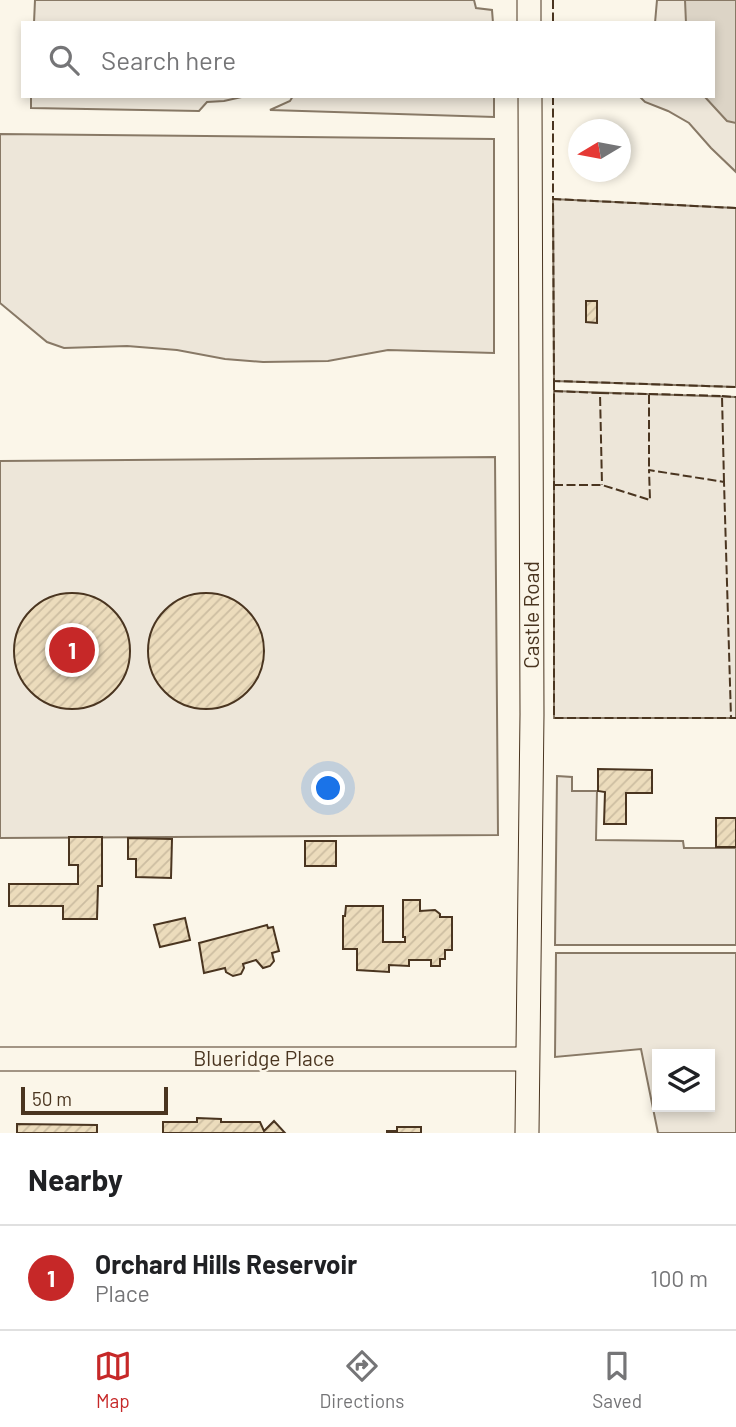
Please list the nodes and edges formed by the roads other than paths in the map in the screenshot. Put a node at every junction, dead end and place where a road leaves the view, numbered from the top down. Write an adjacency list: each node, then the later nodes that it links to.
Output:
1 (528, 0): 2 (street)
2 (529, 21)
3 (530, 98): 5 (street, Castle Road)
4 (0, 1059): 5 (street, Blueridge Place)
5 (527, 1059): 6 (street, Castle Road)
6 (527, 1133)

